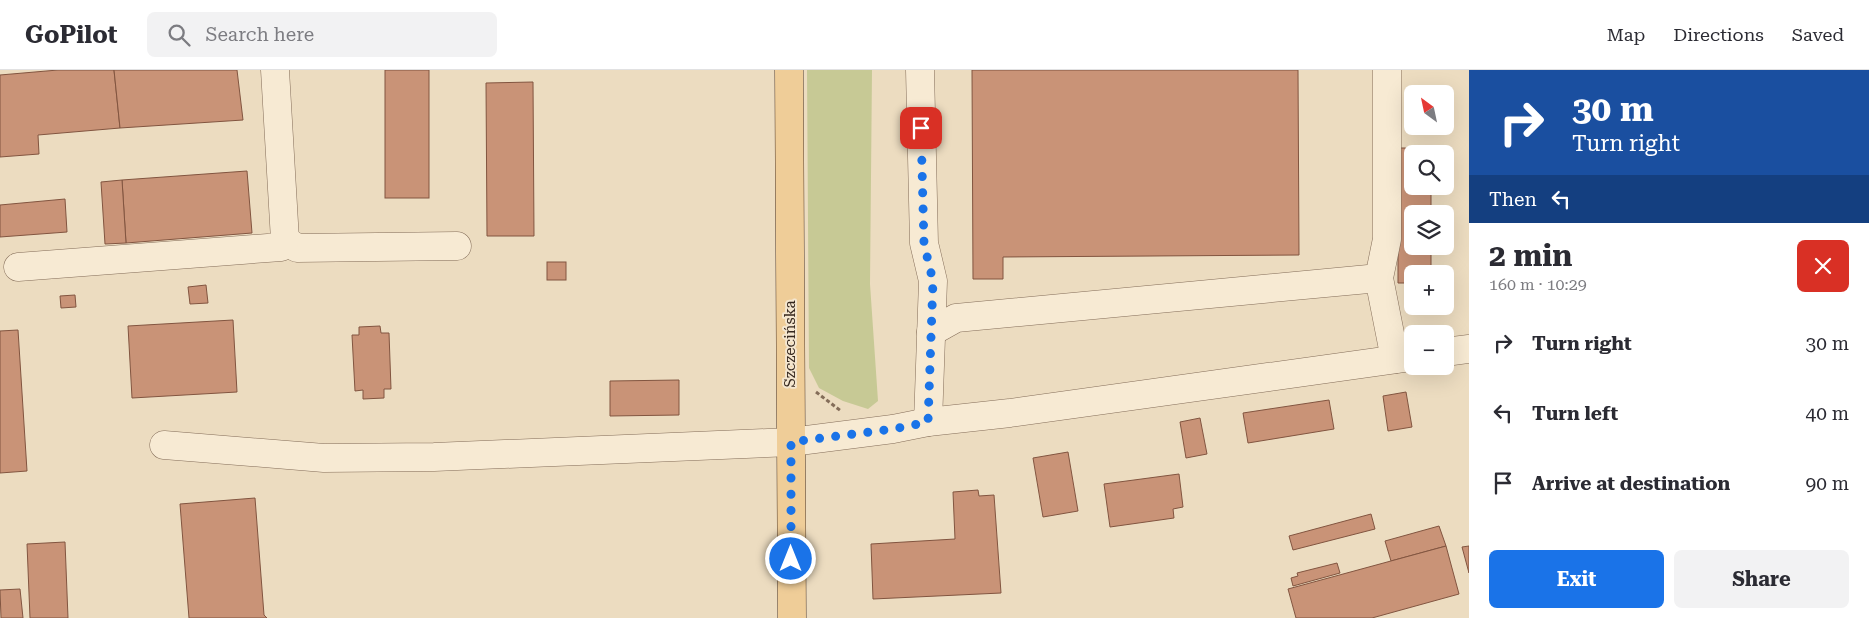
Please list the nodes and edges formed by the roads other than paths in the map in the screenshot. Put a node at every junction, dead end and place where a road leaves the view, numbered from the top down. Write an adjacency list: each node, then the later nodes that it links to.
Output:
1 (275, 70): 5 (lane)
2 (789, 70): 14 (main road, Szczecińska)
3 (920, 70): 9 (lane)
4 (1387, 70): 8 (lane)
5 (286, 240): 6 (lane); 7 (lane)
6 (457, 246)
7 (18, 267)
8 (1379, 278): 9 (lane); 12 (lane)
9 (931, 332): 13 (lane)
10 (1469, 349): 11 (lane)
11 (1454, 351)
12 (1404, 358): 13 (lane)
13 (928, 422): 14 (lane)
14 (791, 442): 15 (lane); 16 (main road, Szczecińska)
15 (164, 445)
16 (792, 618)

